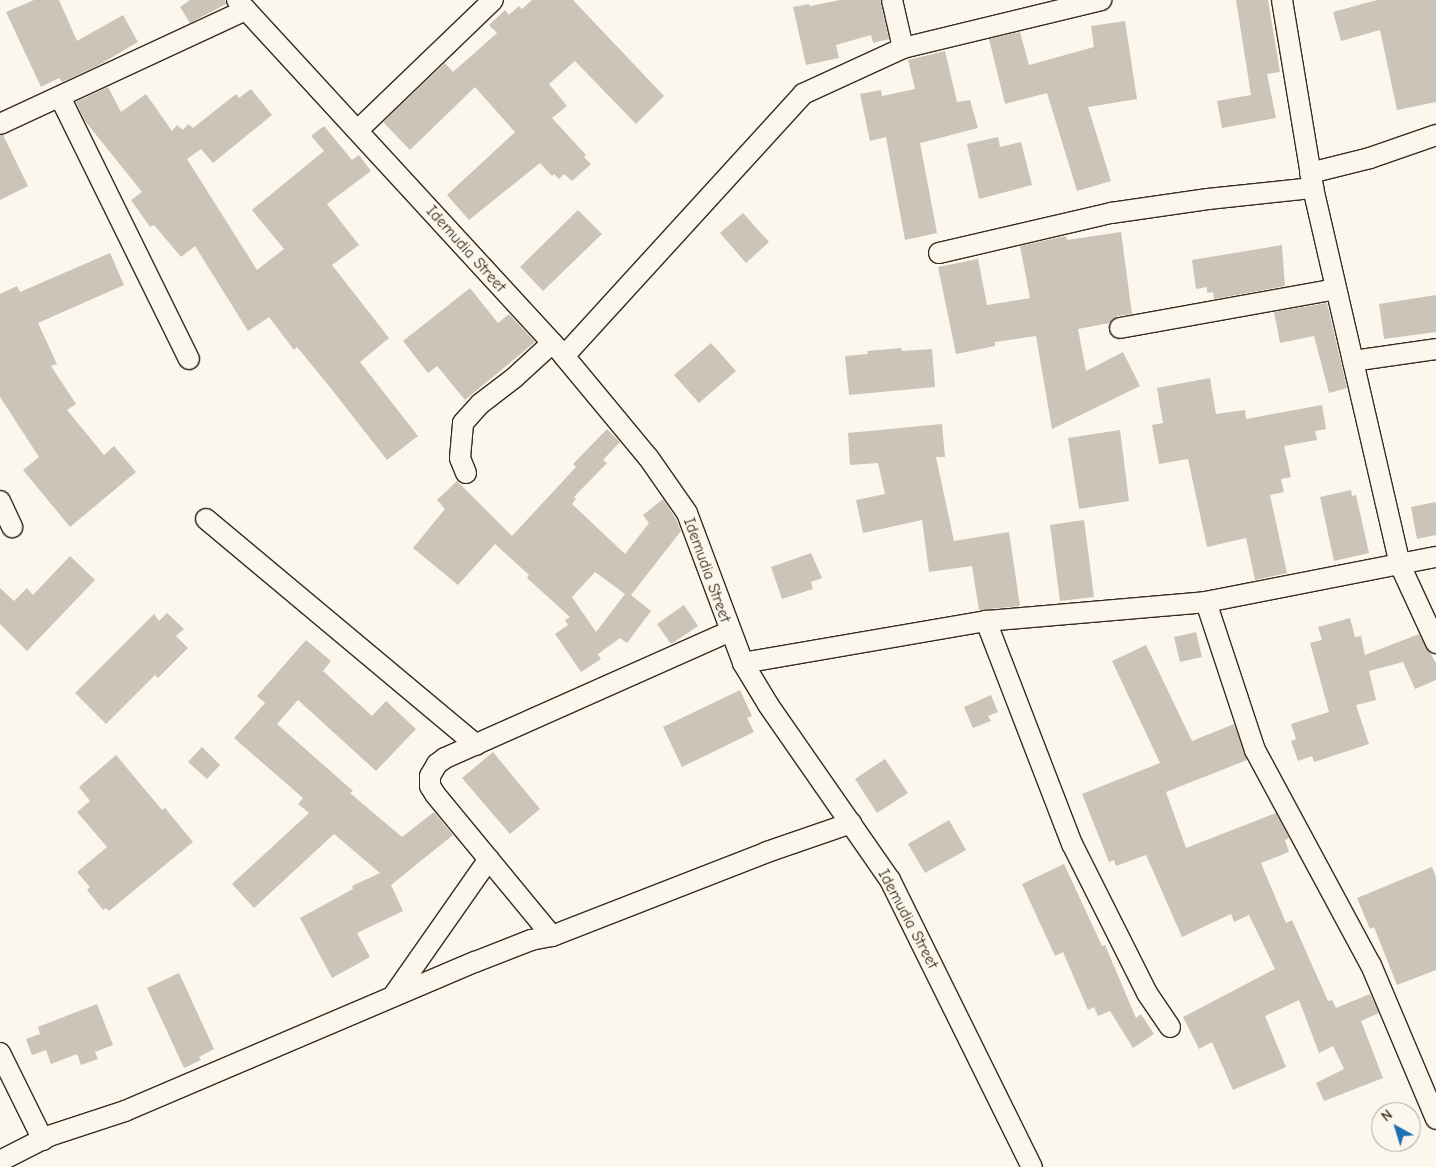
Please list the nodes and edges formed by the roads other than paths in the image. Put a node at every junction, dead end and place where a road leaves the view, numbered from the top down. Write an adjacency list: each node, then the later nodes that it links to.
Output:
1 (493, 0): 9 (street)
2 (892, 0): 6 (street)
3 (1101, 0): 6 (street)
4 (1282, 0): 11 (street)
5 (242, 5): 7 (street); 9 (street, Idemudia Street)
6 (903, 48): 16 (street)
7 (60, 97): 8 (street); 17 (street)
8 (0, 124)
9 (358, 130): 16 (street, Idemudia Street)
10 (1436, 136): 11 (street)
11 (1311, 181): 12 (street); 13 (street)
12 (939, 253)
13 (1336, 289): 14 (street); 18 (street)
14 (1120, 328)
15 (1436, 349): 18 (street)
16 (558, 350): 19 (street); 27 (street, Idemudia Street)
17 (189, 359)
18 (1353, 361): 24 (street)
19 (466, 473)
20 (0, 501): 22 (street)
21 (206, 519): 30 (street)
22 (12, 526)
23 (1436, 557): 24 (street)
24 (1400, 565): 25 (street); 28 (street)
25 (1206, 602): 26 (street); 37 (street)
26 (986, 621): 29 (street); 35 (street)
27 (730, 631): 29 (street, Idemudia Street); 30 (street)
28 (1436, 643)
29 (742, 663): 31 (street, Idemudia Street)
30 (476, 745): 32 (street)
31 (850, 823): 33 (street); 40 (street, Idemudia Street)
32 (489, 859): 33 (street); 34 (street)
33 (552, 936): 34 (street)
34 (393, 996): 38 (street)
35 (1170, 1027)
36 (0, 1053): 38 (street)
37 (1436, 1119)
38 (42, 1140): 39 (street)
39 (0, 1161)
40 (1032, 1167)

